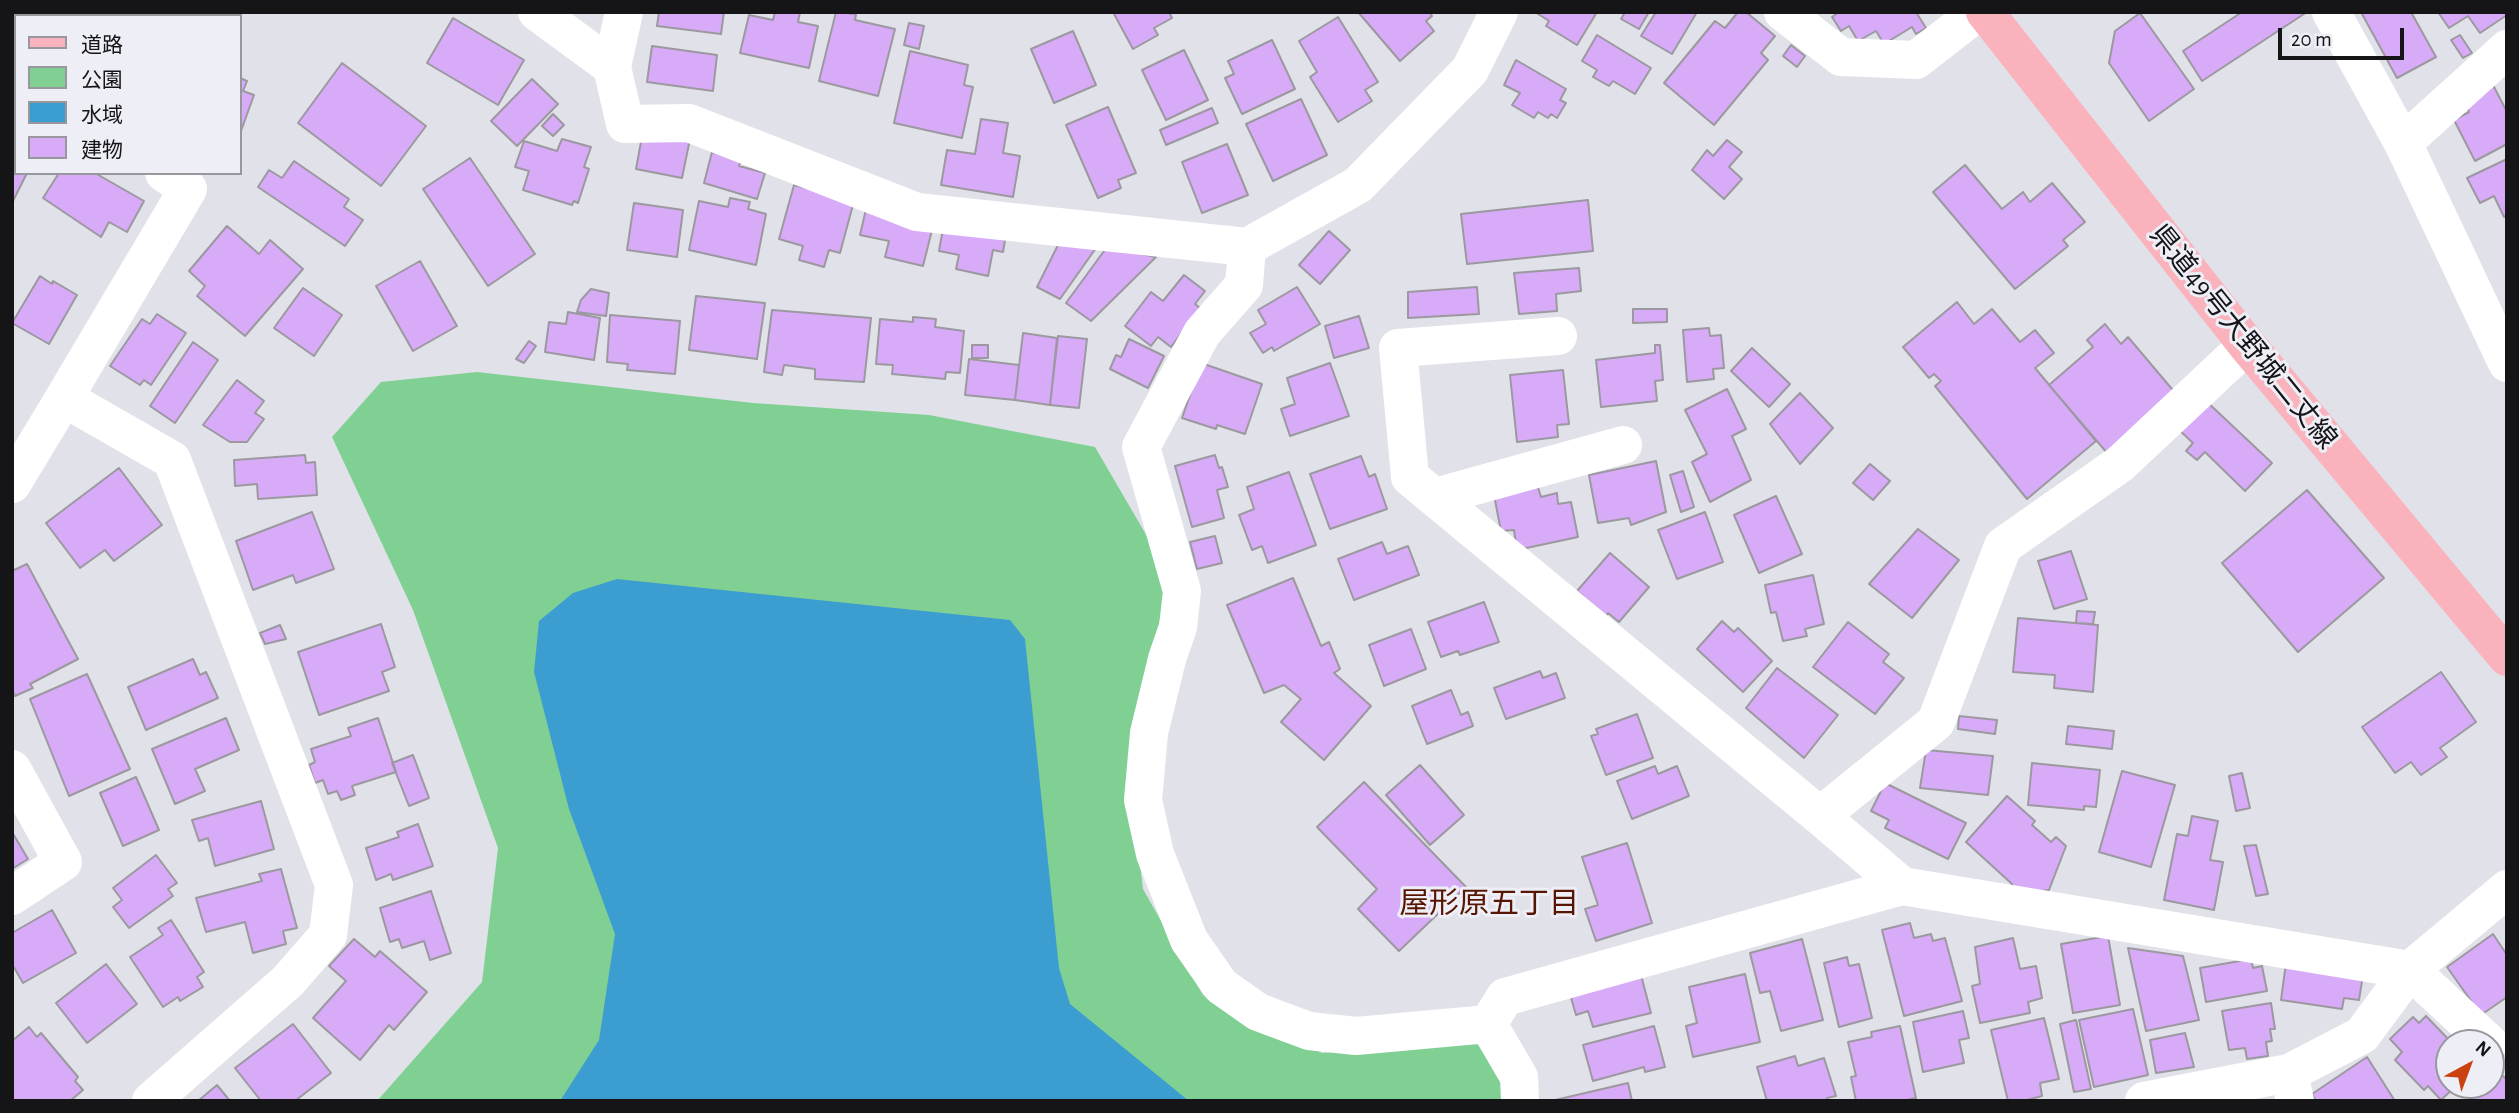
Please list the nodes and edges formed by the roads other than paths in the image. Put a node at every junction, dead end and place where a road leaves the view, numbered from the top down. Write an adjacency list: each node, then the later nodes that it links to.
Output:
1 (537, 12): 9 (street)
2 (624, 12): 9 (street)
3 (1499, 12): 12 (street)
4 (1783, 12): 5 (street)
5 (1978, 12)
6 (1985, 12): 14 (main road, 県道49号大野城二丈線)
7 (2331, 12): 10 (street)
8 (2507, 49): 10 (street)
9 (612, 67): 12 (street)
10 (2403, 143): 15 (street)
11 (167, 175): 16 (street)
12 (1247, 247): 27 (street)
13 (1558, 336): 19 (street)
14 (2247, 345): 20 (main road, 県道49号大野城二丈線); 22 (street)
15 (2507, 363)
16 (64, 398): 18 (street); 30 (street)
17 (1623, 445): 19 (street)
18 (12, 484)
19 (1435, 497): 22 (street)
20 (2507, 657)
21 (12, 769): 25 (street)
22 (1820, 816): 23 (street)
23 (1902, 886): 26 (street); 27 (street)
24 (2507, 889): 26 (street)
25 (12, 896)
26 (2410, 970): 28 (street); 29 (street)
27 (1488, 1024): 31 (street)
28 (2475, 1029)
29 (2292, 1087): 32 (street)
30 (151, 1101)
31 (1520, 1101)
32 (2144, 1101)

